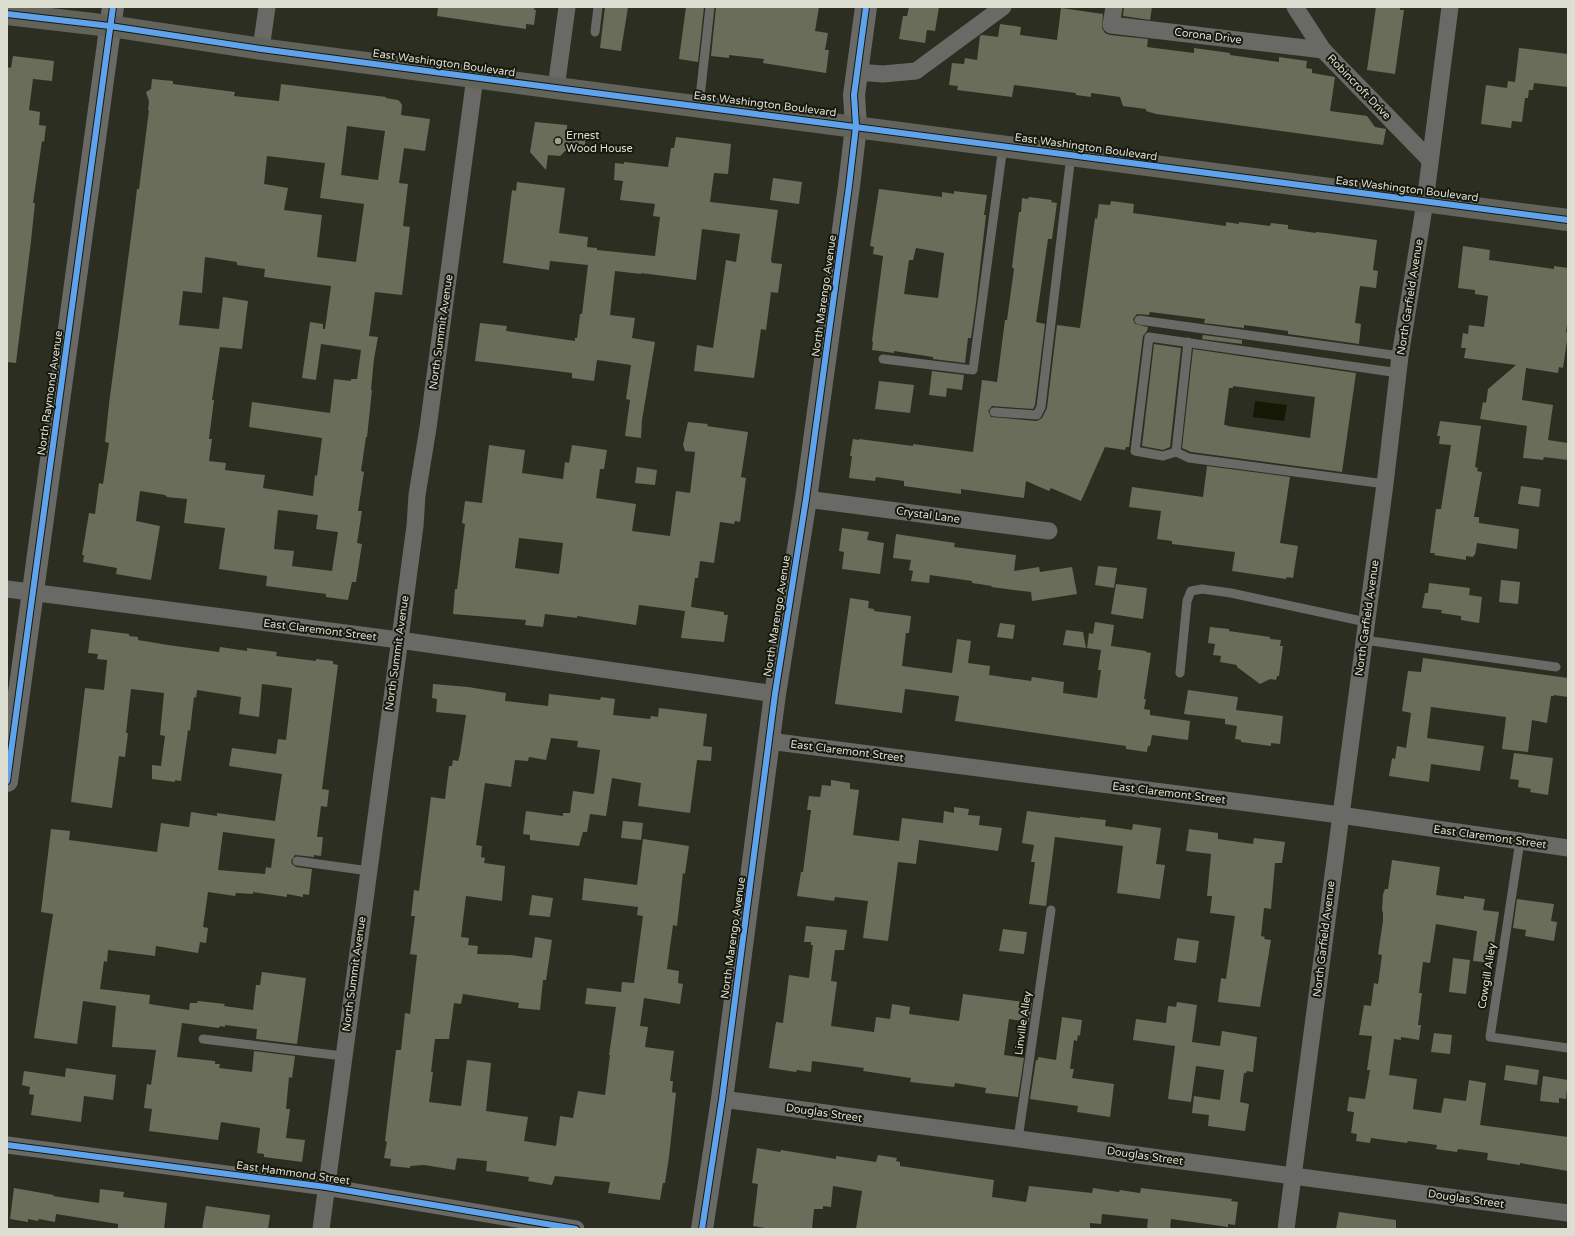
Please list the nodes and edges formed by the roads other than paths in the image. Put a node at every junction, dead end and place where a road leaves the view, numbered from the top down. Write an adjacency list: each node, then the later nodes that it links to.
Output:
1 (268, 7): 13 (street)
2 (567, 7): 17 (street)
3 (598, 7): 12 (lane)
4 (710, 7): 18 (lane)
5 (866, 7): 15 (street, North Marengo Avenue)
6 (1003, 7): 15 (street)
7 (1114, 7): 14 (street, Corona Drive)
8 (1295, 7): 14 (street, Robincroft Drive)
9 (1450, 7): 22 (street, North Garfield Avenue)
10 (7, 14): 11 (main road, East Washington Boulevard)
11 (111, 17): 13 (main road, East Washington Boulevard); 36 (street, North Raymond Avenue)
12 (595, 32)
13 (261, 48): 16 (main road, East Washington Boulevard)
14 (1323, 50): 22 (street, Robincroft Drive)
15 (856, 72): 19 (street, North Marengo Avenue)
16 (475, 77): 17 (main road, East Washington Boulevard); 38 (street, North Summit Avenue)
17 (556, 88): 18 (main road, East Washington Boulevard)
18 (699, 106): 19 (main road, East Washington Boulevard)
19 (856, 126): 20 (main road, East Washington Boulevard); 33 (street, North Marengo Avenue)
20 (1003, 146): 21 (main road, East Washington Boulevard); 28 (lane)
21 (1071, 155): 23 (main road, East Washington Boulevard); 30 (lane)
22 (1430, 160): 23 (street, North Garfield Avenue)
23 (1425, 202): 24 (main road, East Washington Boulevard); 27 (street, North Garfield Avenue)
24 (1568, 220)
25 (1140, 320): 27 (lane)
26 (1188, 342): 29 (lane); 31 (lane); 31 (lane)
27 (1400, 356): 29 (street, North Garfield Avenue)
28 (883, 359)
29 (1399, 373): 32 (street, North Garfield Avenue)
30 (994, 412)
31 (1176, 452): 32 (lane)
32 (1385, 484): 37 (street, North Garfield Avenue)
33 (806, 499): 34 (street, Crystal Lane); 42 (street, North Marengo Avenue)
34 (1049, 532)
35 (7, 589): 36 (street, East Claremont Street)
36 (32, 593): 38 (street, East Claremont Street); 44 (street, North Raymond Avenue)
37 (1366, 622): 39 (street, North Garfield Avenue); 41 (lane)
38 (399, 640): 42 (street, East Claremont Street); 49 (street, North Summit Avenue)
39 (1364, 640): 40 (lane); 45 (street, North Garfield Avenue)
40 (1556, 667)
41 (1180, 674)
42 (775, 694): 43 (street, North Marengo Avenue)
43 (769, 741): 45 (street, East Claremont Street); 54 (street, North Marengo Avenue)
44 (7, 781)
45 (1340, 815): 46 (street, East Claremont Street); 57 (street, North Garfield Avenue)
46 (1520, 841): 47 (street, East Claremont Street); 52 (lane, Cowgill Alley)
47 (1568, 848)
48 (297, 861): 49 (lane)
49 (369, 871): 53 (street, North Summit Avenue)
50 (1051, 910): 55 (lane, Linville Alley)
51 (202, 1039): 53 (lane)
52 (1568, 1048)
53 (343, 1056): 58 (street, North Summit Avenue)
54 (722, 1099): 55 (street, Douglas Street); 62 (street, North Marengo Avenue)
55 (1018, 1139): 57 (street, Douglas Street)
56 (7, 1145): 58 (street, East Hammond Street)
57 (1293, 1176): 59 (street, Douglas Street); 63 (street, North Garfield Avenue)
58 (326, 1187): 60 (street, North Summit Avenue); 61 (street, East Hammond Street)
59 (1568, 1213)
60 (321, 1229)
61 (576, 1229)
62 (702, 1229)
63 (1286, 1229)

